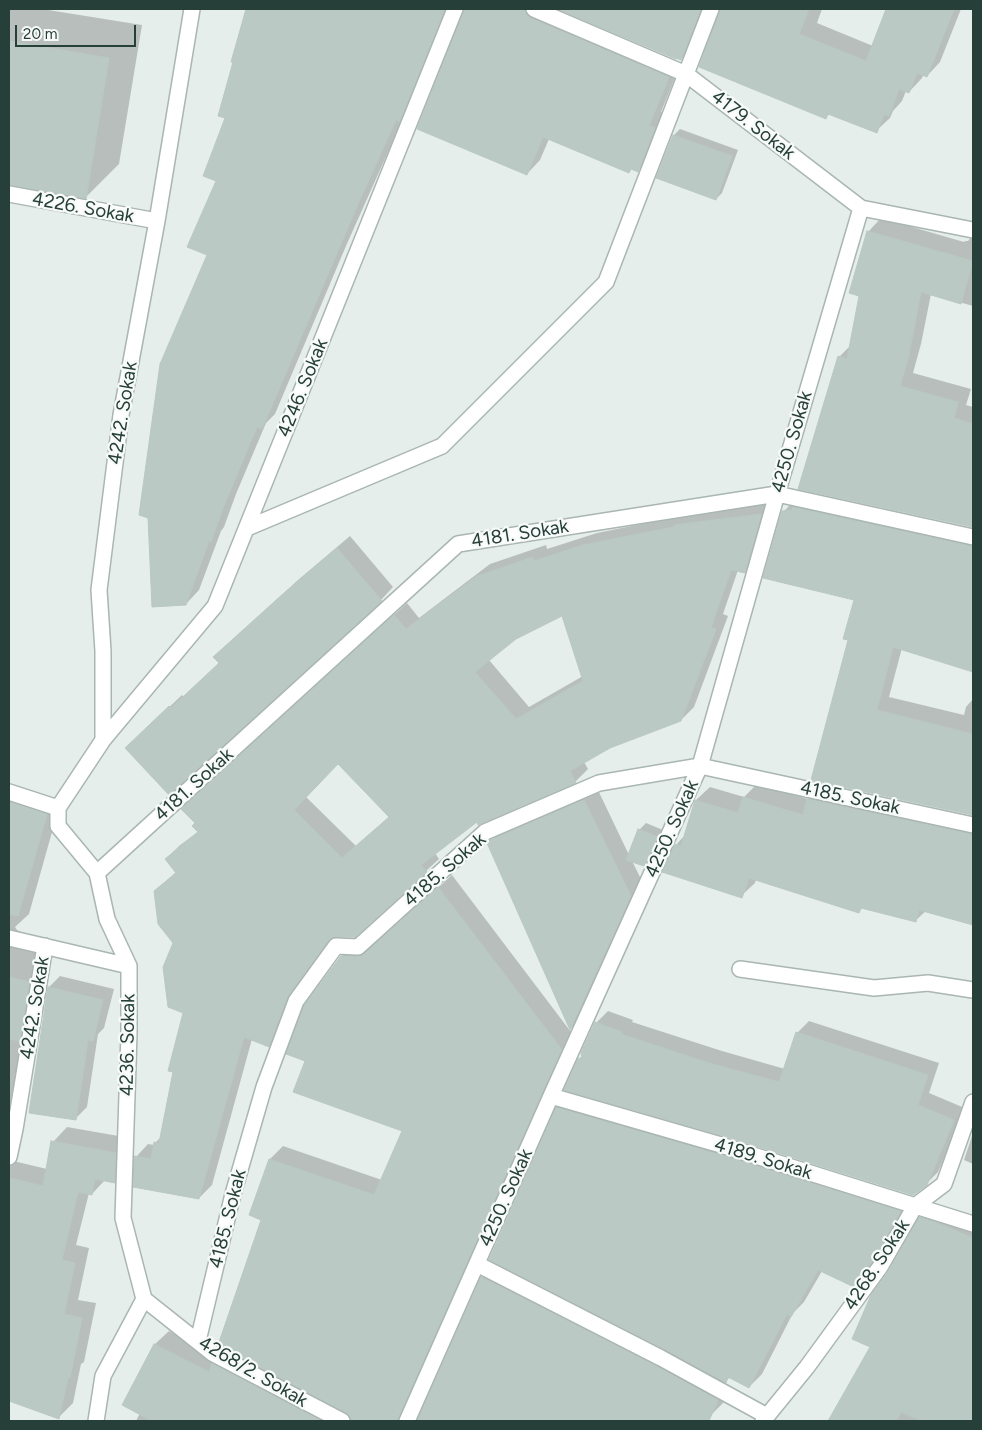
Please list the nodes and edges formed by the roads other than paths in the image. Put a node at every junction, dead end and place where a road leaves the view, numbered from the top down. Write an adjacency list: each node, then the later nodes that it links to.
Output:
1 (192, 9): 8 (street, 4242. Sokak)
2 (455, 9): 11 (street, 4246. Sokak)
3 (534, 9): 5 (street, 4179. Sokak)
4 (711, 9): 5 (street)
5 (686, 74): 7 (street, 4179. Sokak); 11 (street)
6 (9, 194): 8 (street, 4226. Sokak)
7 (861, 208): 9 (street, 4179. Sokak); 10 (street, 4250. Sokak)
8 (157, 221): 13 (street, 4242. Sokak)
9 (973, 230)
10 (777, 494): 12 (street, 4181. Sokak); 14 (street, 4250. Sokak); 18 (street, 4181. Sokak)
11 (247, 528): 13 (street, 4246. Sokak)
12 (973, 537)
13 (103, 740): 16 (street)
14 (700, 766): 17 (street, 4185. Sokak); 24 (street, 4250. Sokak); 31 (street, 4185. Sokak)
15 (9, 792): 16 (street)
16 (58, 808): 18 (street, 4236. Sokak)
17 (973, 825)
18 (97, 873): 21 (street, 4236. Sokak)
19 (9, 938): 20 (street)
20 (45, 946): 21 (street); 26 (street, 4242. Sokak)
21 (129, 966): 30 (street, 4236. Sokak)
22 (740, 969): 23 (street)
23 (973, 990)
24 (551, 1096): 27 (street, 4189. Sokak); 29 (street, 4250. Sokak)
25 (973, 1102): 27 (street, 4268. Sokak)
26 (9, 1158)
27 (915, 1206): 28 (street, 4189. Sokak); 32 (street, 4268. Sokak)
28 (973, 1224)
29 (477, 1264): 32 (street); 35 (street, 4250. Sokak)
30 (144, 1299): 31 (street, 4268/2. Sokak); 33 (street)
31 (198, 1341): 34 (street, 4268/2. Sokak)
32 (765, 1419)
33 (96, 1421)
34 (342, 1421)
35 (407, 1421)

